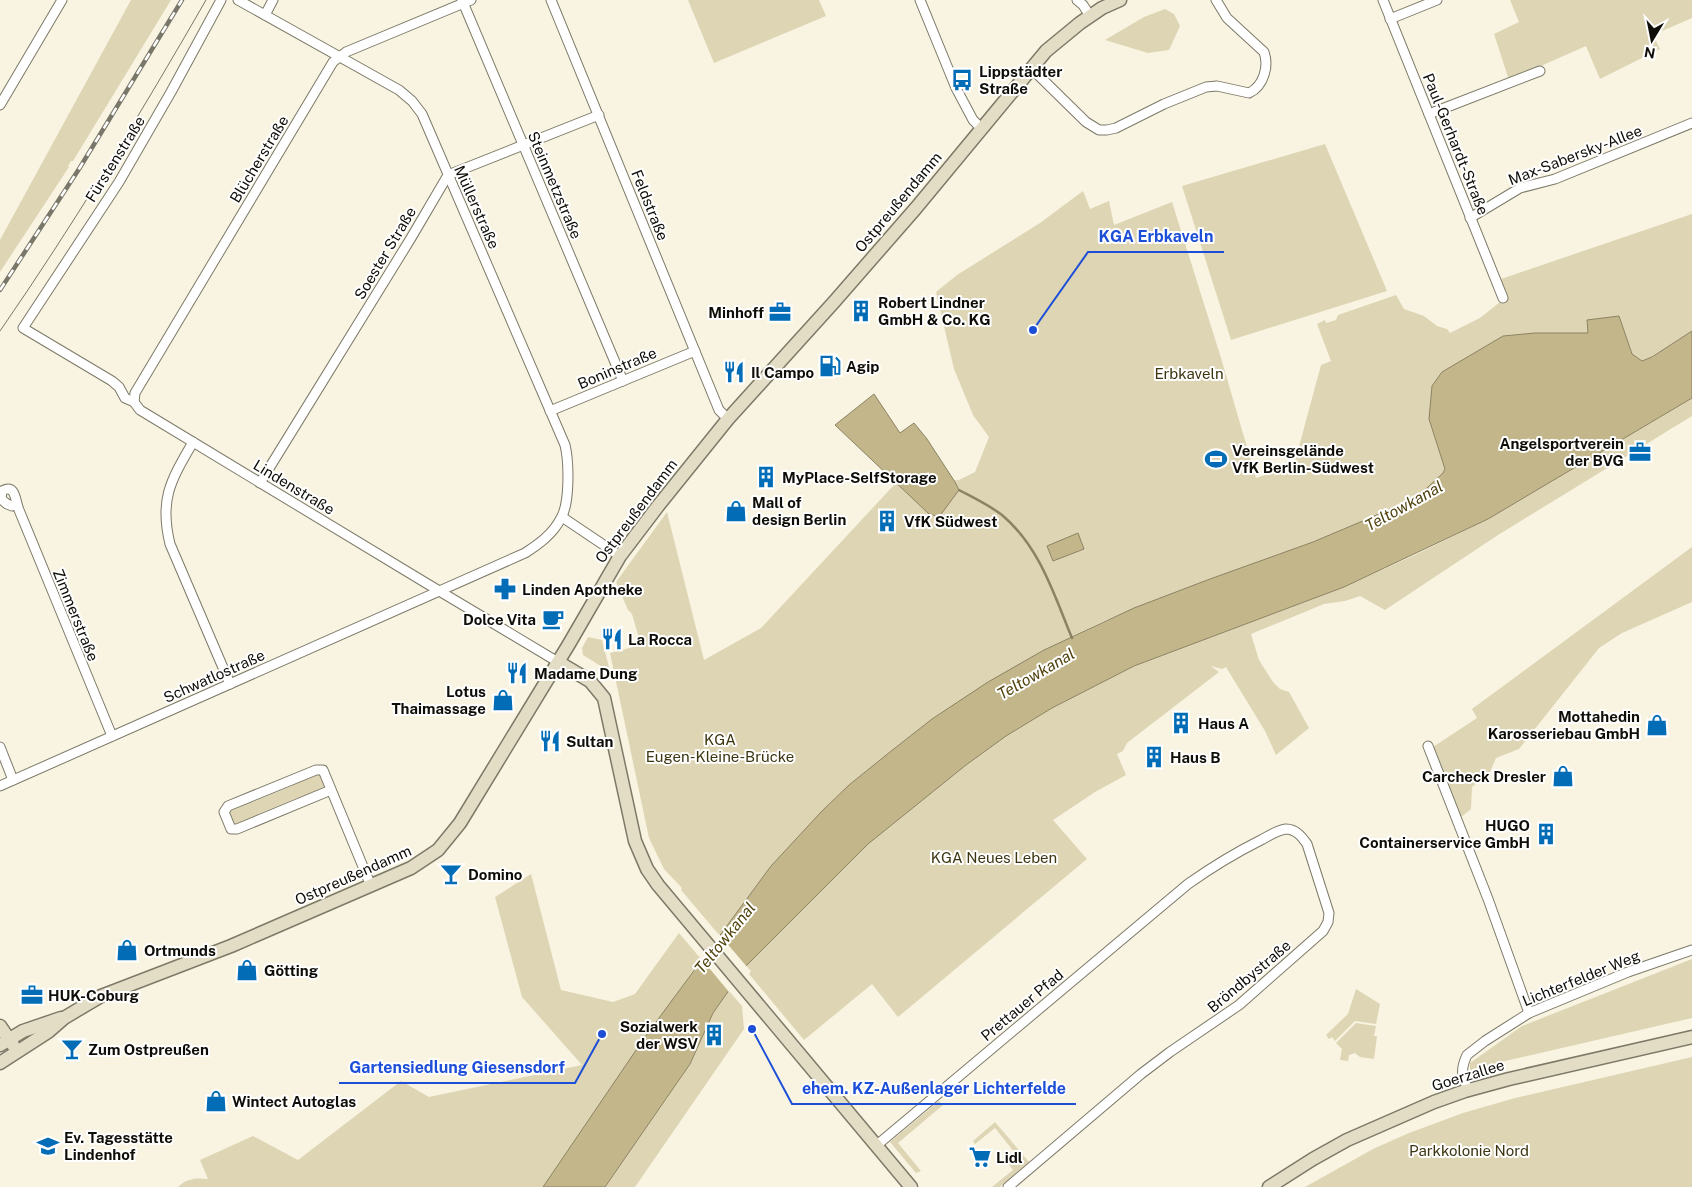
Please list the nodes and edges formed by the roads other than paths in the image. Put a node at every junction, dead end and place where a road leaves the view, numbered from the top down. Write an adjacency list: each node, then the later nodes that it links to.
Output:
1 (62, 0): 19 (street)
2 (221, 0): 28 (street, Fürstenstraße)
3 (238, 0): 13 (street, Müllerstraße)
4 (273, 0): 13 (street)
5 (551, 0): 21 (street, Feldstraße)
6 (920, 0): 23 (street)
7 (1077, 0): 14 (street)
8 (1120, 0): 14 (main road, Ostpreußendamm)
9 (1216, 0): 17 (street)
10 (1383, 0): 15 (street, Paul-Gerhardt-Straße)
11 (1437, 0): 15 (street)
12 (466, 1): 16 (street); 24 (street, Steinmetzstraße)
13 (265, 15): 16 (street, Müllerstraße)
14 (1090, 16): 17 (main road, Ostpreußendamm)
15 (1390, 19): 20 (street, Paul-Gerhardt-Straße)
16 (339, 56): 25 (street, Müllerstraße); 31 (street, Blücherstraße)
17 (1031, 68): 23 (main road, Ostpreußendamm)
18 (1540, 70): 20 (street)
19 (0, 104)
20 (1430, 114): 26 (street, Paul-Gerhardt-Straße)
21 (598, 115): 24 (street); 29 (street, Feldstraße)
22 (1692, 123): 26 (street, Max-Sabersky-Allee)
23 (981, 128): 33 (main road, Ostpreußendamm)
24 (523, 145): 25 (street); 30 (street, Steinmetzstraße)
25 (448, 175): 32 (street, Müllerstraße); 35 (street, Soester Straße)
26 (1470, 218): 27 (street, Paul-Gerhardt-Straße)
27 (1503, 298)
28 (23, 328): 31 (street, Lindenstraße)
29 (695, 351): 30 (street, Boninstraße); 33 (street, Feldstraße)
30 (623, 382): 32 (street, Boninstraße)
31 (134, 402): 34 (street, Lindenstraße)
32 (550, 411): 37 (street, Müllerstraße)
33 (728, 419): 38 (main road, Ostpreußendamm)
34 (193, 442): 35 (street, Lindenstraße); 41 (street)
35 (260, 483): 39 (street, Lindenstraße)
36 (16, 504): 42 (street, Zimmerstraße)
37 (562, 517): 38 (street); 39 (street, Müllerstraße)
38 (620, 556): 40 (main road, Ostpreußendamm)
39 (439, 591): 40 (street, Lindenstraße); 41 (street, Schwatlostraße)
40 (558, 662): 48 (main road, Ostpreußendamm); 59 (main road)
41 (230, 684): 42 (street, Schwatlostraße)
42 (112, 736): 45 (street, Schwatlostraße)
43 (1428, 746): 51 (street)
44 (0, 747): 45 (street)
45 (13, 780): 46 (street, Schwatlostraße)
46 (0, 786)
47 (331, 790): 47 (street); 48 (street)
48 (372, 886): 52 (main road, Ostpreußendamm)
49 (1186, 886): 59 (street, Prettauer Pfad); 61 (street, Bröndbystraße)
50 (1692, 950): 51 (street, Lichterfelder Weg)
51 (1529, 1013): 58 (street, Lichterfelder Weg)
52 (64, 1018): 55 (main road, Ostpreußendamm); 56 (main road, Ostpreußendamm)
53 (0, 1026): 55 (main road)
54 (1692, 1037): 58 (main road, Goerzallee)
55 (4, 1042): 56 (main road)
56 (17, 1052): 57 (main road, Ostpreußendamm)
57 (0, 1062)
58 (1468, 1090): 62 (main road, Goerzallee)
59 (877, 1145): 60 (main road)
60 (911, 1187)
61 (1008, 1187)
62 (1269, 1187)

